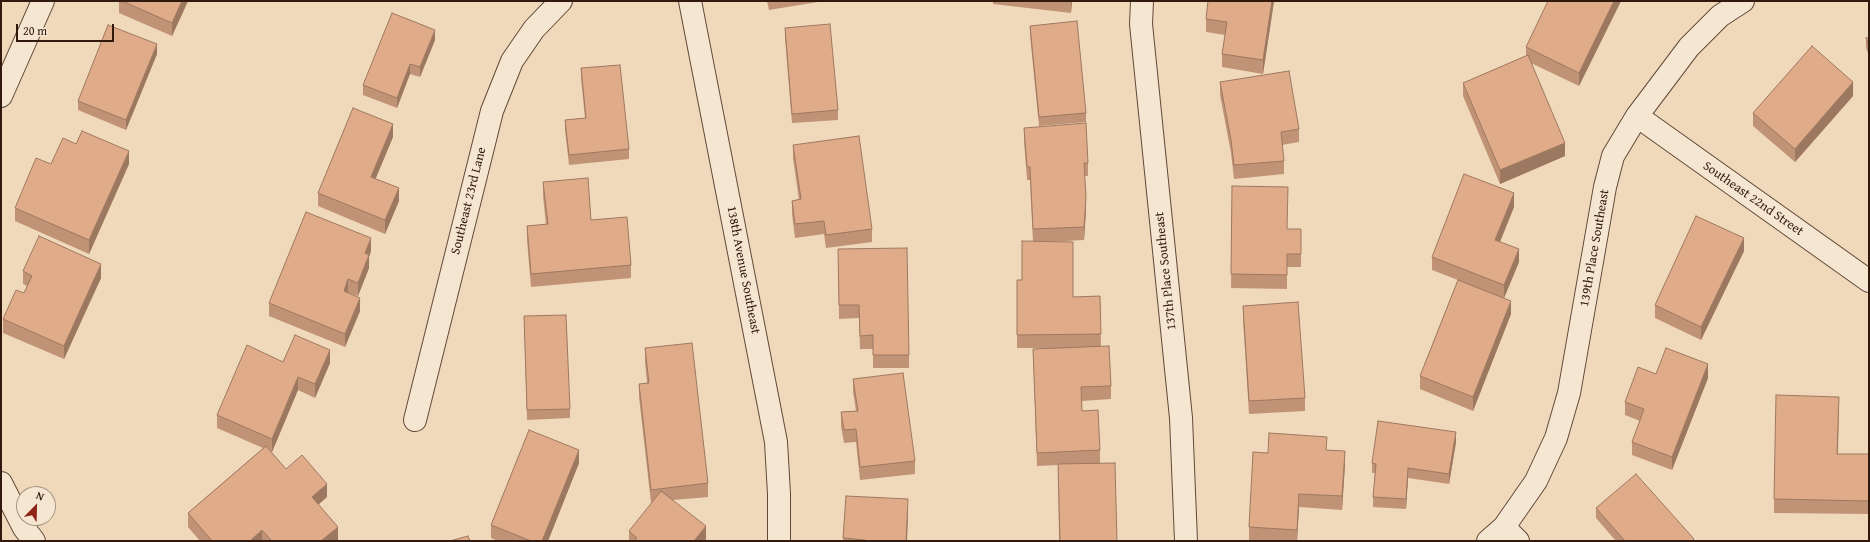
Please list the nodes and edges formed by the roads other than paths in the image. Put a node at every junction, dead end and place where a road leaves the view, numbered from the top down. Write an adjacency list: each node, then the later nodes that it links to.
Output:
1 (43, 1): 6 (street)
2 (562, 1): 9 (street, Southeast 23rd Lane)
3 (690, 1): 13 (street, 138th Avenue Southeast)
4 (1142, 1): 14 (street, 137th Place Southeast)
5 (1743, 1): 7 (street, 139th Place Southeast)
6 (1, 96)
7 (1637, 116): 8 (street, Southeast 22nd Street); 11 (street, 139th Place Southeast)
8 (1869, 281)
9 (415, 420)
10 (1, 483): 12 (street)
11 (1511, 534): 15 (street, 139th Place Southeast)
12 (34, 541)
13 (779, 541)
14 (1186, 541)
15 (1488, 541)

